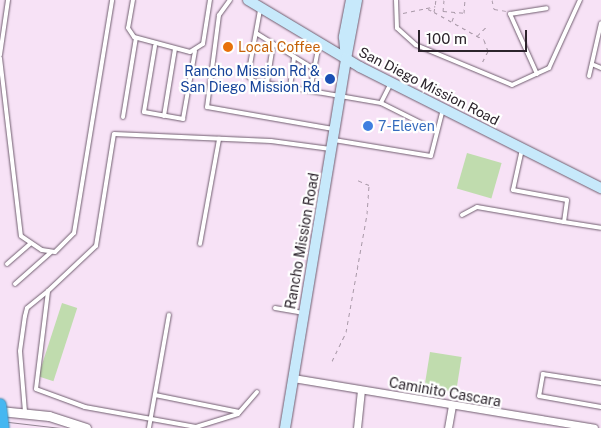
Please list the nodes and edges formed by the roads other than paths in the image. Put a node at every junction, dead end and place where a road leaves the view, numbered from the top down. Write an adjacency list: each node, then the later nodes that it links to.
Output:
1 (8, 0): 21 (lane)
2 (112, 0): 48 (lane)
3 (133, 0): 15 (lane)
4 (210, 0): 20 (lane)
5 (230, 0): 40 (lane)
6 (248, 0): 11 (main road, San Diego Mission Road)
7 (351, 0): 23 (main road, Rancho Mission Road)
8 (357, 0): 23 (main road, Rancho Mission Road)
9 (396, 0): 27 (lane)
10 (580, 0): 27 (lane)
11 (261, 8): 14 (lane); 17 (main road, San Diego Mission Road)
12 (547, 8): 27 (lane)
13 (601, 23): 24 (lane)
14 (256, 33): 16 (lane); 29 (lane)
15 (136, 38): 18 (lane); 37 (lane)
16 (273, 44): 22 (lane); 29 (lane)
17 (319, 44): 23 (main road, San Diego Mission Road); 26 (lane)
18 (155, 46): 19 (lane); 36 (lane)
19 (175, 49): 20 (lane); 36 (lane)
20 (195, 51): 36 (lane)
21 (0, 56): 46 (lane)
22 (294, 57): 26 (lane); 31 (lane)
23 (346, 59): 30 (main road, San Diego Mission Road); 33 (main road, Rancho Mission Road)
24 (594, 65): 25 (lane); 28 (lane)
25 (601, 68)
26 (314, 69): 32 (lane)
27 (537, 74)
28 (589, 76)
29 (267, 83): 31 (lane)
30 (392, 83): 34 (lane); 35 (main road, San Diego Mission Road)
31 (290, 87): 32 (lane)
32 (310, 90): 33 (lane)
33 (340, 96): 34 (lane); 40 (main road, Rancho Mission Road)
34 (381, 103): 38 (lane)
35 (443, 109): 38 (lane); 41 (main road, San Diego Mission Road)
36 (164, 116)
37 (123, 117)
38 (435, 130): 40 (lane)
39 (218, 139): 40 (lane); 47 (lane); 51 (lane)
40 (334, 140): 53 (main road, Rancho Mission Road)
41 (522, 149): 42 (main road, San Diego Mission Road); 44 (lane)
42 (601, 188)
43 (462, 214): 44 (lane)
44 (564, 222): 45 (lane)
45 (601, 228)
46 (30, 244): 48 (lane); 49 (lane)
47 (200, 244)
48 (51, 252): 50 (lane)
49 (8, 264)
50 (15, 284)
51 (48, 291): 57 (lane); 58 (lane)
52 (275, 308): 53 (lane)
53 (304, 313): 55 (main road, Rancho Mission Road)
54 (169, 314): 61 (lane)
55 (293, 378): 59 (street, Caminito Cascara); 73 (main road, Rancho Mission Road)
56 (601, 384): 64 (lane)
57 (36, 386): 58 (lane); 68 (lane)
58 (25, 387): 66 (lane)
59 (361, 390): 63 (street, Caminito Cascara); 74 (street)
60 (257, 392): 67 (lane)
61 (155, 395): 67 (lane); 68 (lane)
62 (0, 404): 70 (highway, bridge)
63 (452, 406): 69 (street, Caminito Cascara); 75 (street)
64 (601, 406)
65 (0, 411): 66 (street)
66 (25, 412): 71 (street)
67 (239, 412): 68 (lane)
68 (151, 420): 72 (lane)
69 (563, 426): 76 (street, Caminito Cascara)
70 (3, 428)
71 (86, 428)
72 (149, 428)
73 (285, 428)
74 (357, 428)
75 (448, 428)
76 (594, 428)

